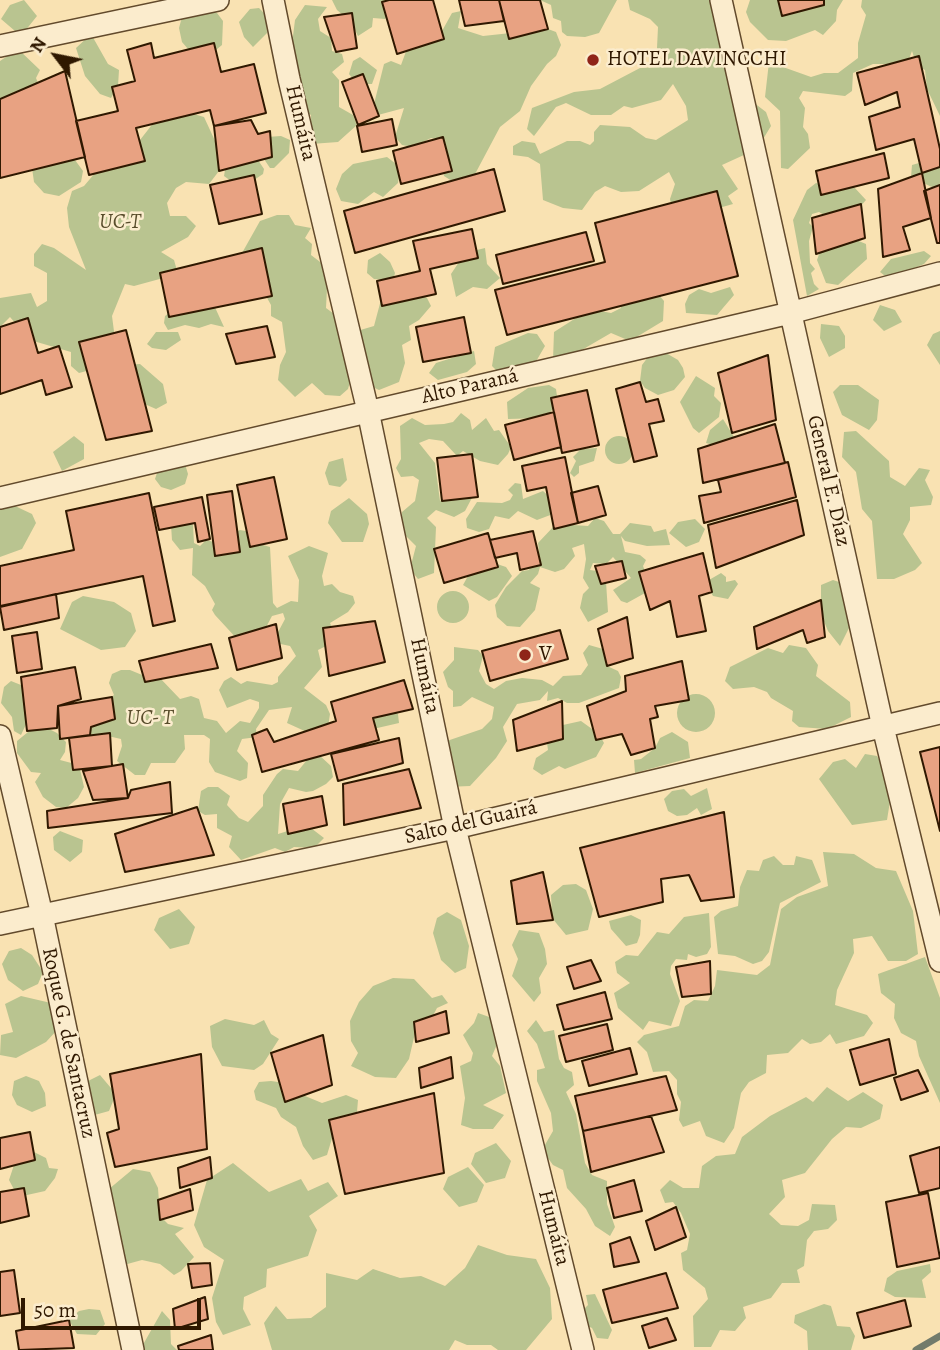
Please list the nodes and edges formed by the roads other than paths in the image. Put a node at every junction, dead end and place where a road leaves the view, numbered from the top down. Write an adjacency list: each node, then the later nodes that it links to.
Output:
1 (218, 0): 4 (street)
2 (273, 0): 7 (street, Humáita)
3 (721, 0): 6 (street, General E. Díaz)
4 (0, 46)
5 (940, 273): 6 (street, Alto Paraná)
6 (790, 313): 7 (street, Alto Paraná); 10 (street, General E. Díaz)
7 (368, 411): 8 (street, Alto Paraná); 12 (street, Humáita)
8 (0, 498)
9 (940, 713): 10 (street, Salto del Guairá)
10 (883, 727): 12 (street, Salto del Guairá); 15 (street, General E. Díaz)
11 (0, 736): 13 (street, Roque G. de Santacruz)
12 (455, 828): 13 (street, Salto del Guairá); 17 (street, Humáita)
13 (42, 915): 14 (street, Salto del Guairá); 16 (street, Roque G. de Santacruz)
14 (0, 924)
15 (940, 961)
16 (133, 1350)
17 (583, 1350)

